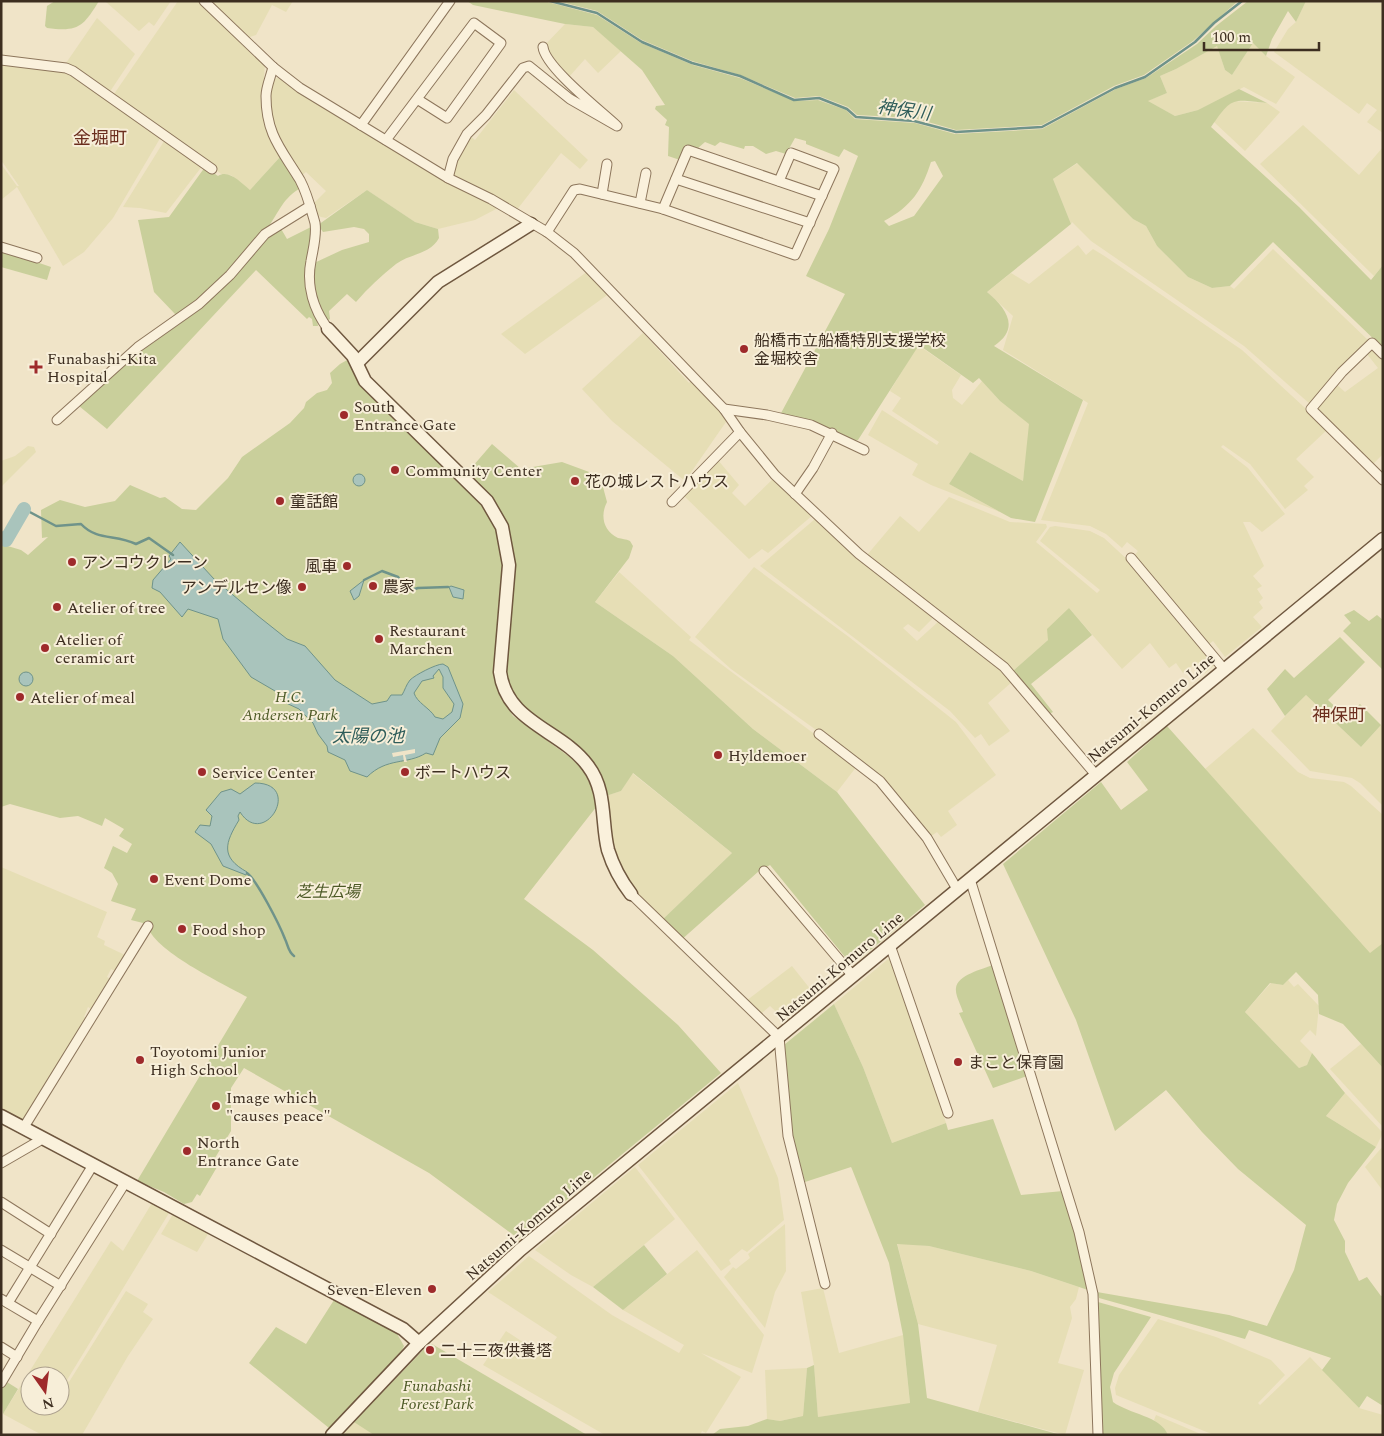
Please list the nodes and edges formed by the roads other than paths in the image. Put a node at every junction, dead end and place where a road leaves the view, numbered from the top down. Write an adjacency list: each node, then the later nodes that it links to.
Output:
1 (204, 1): 5 (street)
2 (450, 1): 7 (street)
3 (543, 48): 12 (street)
4 (1, 60): 10 (street)
5 (273, 67): 7 (street); 18 (street)
6 (417, 99): 6 (street); 8 (street)
7 (361, 125): 8 (street)
8 (386, 140): 12 (street)
9 (607, 164): 15 (street)
10 (212, 169)
11 (646, 173): 17 (street)
12 (448, 178): 20 (street)
13 (676, 179): 14 (street); 19 (street); 21 (street)
14 (779, 181): 16 (street); 16 (street)
15 (602, 194): 17 (street); 22 (street)
16 (822, 196): 21 (street)
17 (640, 203): 19 (street)
18 (310, 206): 25 (street); 29 (street)
19 (663, 209): 21 (street)
20 (531, 224): 22 (street); 27 (street)
21 (810, 224)
22 (546, 232): 28 (street)
23 (1, 247): 24 (street)
24 (37, 258)
25 (328, 329): 27 (street)
26 (1383, 354): 33 (street)
27 (357, 363): 44 (street)
28 (724, 409): 30 (street); 31 (street)
29 (57, 420)
30 (740, 432): 34 (street); 35 (street)
31 (832, 433): 32 (street); 34 (street)
32 (864, 450)
33 (1383, 480)
34 (795, 494): 40 (street)
35 (672, 502)
36 (1383, 539): 38 (street, Natsumi-Komuro Line)
37 (1131, 558): 38 (street)
38 (1223, 668): 40 (street, Natsumi-Komuro Line)
39 (819, 734): 43 (street)
40 (1096, 775): 42 (street, Natsumi-Komuro Line)
41 (764, 871): 47 (street)
42 (970, 879): 43 (street, Natsumi-Komuro Line); 69 (street)
43 (958, 889): 46 (street, Natsumi-Komuro Line)
44 (631, 894): 48 (street)
45 (148, 926): 51 (street)
46 (890, 944): 47 (street, Natsumi-Komuro Line); 49 (street)
47 (853, 976): 48 (street, Natsumi-Komuro Line)
48 (778, 1038): 60 (street); 64 (street, Natsumi-Komuro Line)
49 (948, 1113)
50 (1, 1116): 51 (street)
51 (24, 1127): 52 (street)
52 (41, 1137): 53 (street); 54 (street)
53 (1, 1163)
54 (94, 1165): 55 (street); 57 (street)
55 (125, 1183): 61 (street); 64 (street)
56 (1, 1202): 57 (street)
57 (52, 1234): 59 (street)
58 (1, 1250): 59 (street)
59 (31, 1267): 61 (street); 62 (street)
60 (826, 1284)
61 (61, 1286): 63 (street)
62 (5, 1301): 63 (street)
63 (38, 1320): 66 (street)
64 (419, 1343): 68 (street, Natsumi-Komuro Line)
65 (1, 1347): 66 (street)
66 (17, 1357): 67 (street)
67 (1, 1383)
68 (332, 1435)
69 (1098, 1435)

